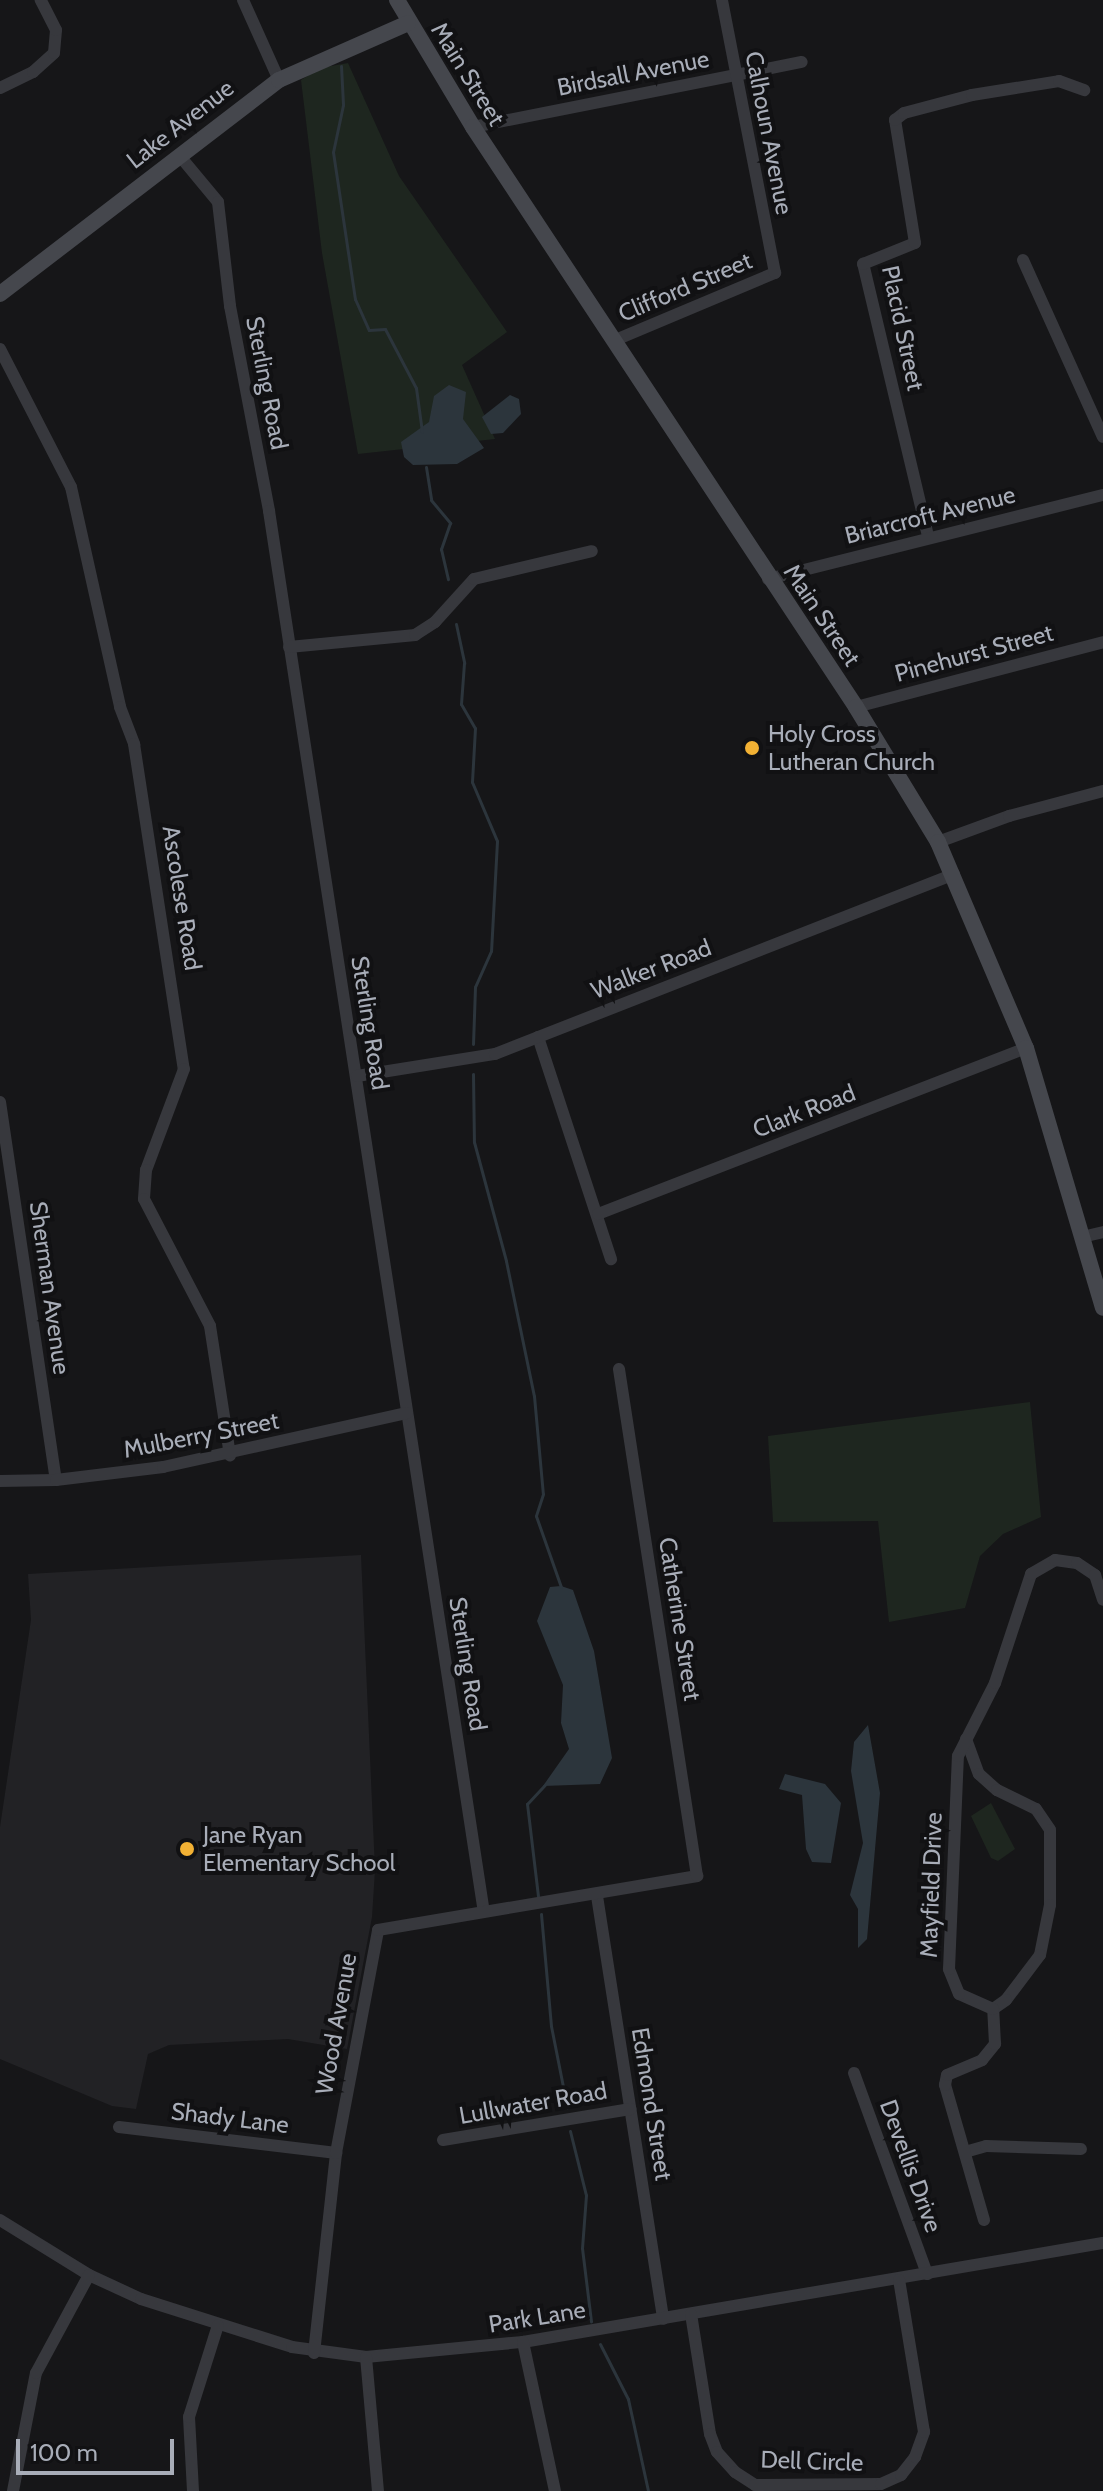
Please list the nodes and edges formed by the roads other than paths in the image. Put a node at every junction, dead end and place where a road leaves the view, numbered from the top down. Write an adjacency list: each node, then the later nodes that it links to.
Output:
1 (41, 0): 9 (street)
2 (243, 0): 8 (street)
3 (397, 0): 5 (main road, Main Street)
4 (722, 0): 7 (street, Calhoun Avenue)
5 (408, 23): 8 (main road, Lake Avenue); 11 (main road, Main Street)
6 (802, 62): 7 (street, Birdsall Avenue)
7 (733, 75): 11 (street, Birdsall Avenue); 14 (street, Calhoun Avenue)
8 (279, 80): 12 (main road, Lake Avenue)
9 (0, 88)
10 (1084, 90): 20 (street, Placid Street)
11 (473, 127): 16 (main road, Main Street)
12 (179, 155): 15 (main road, Lake Avenue); 24 (street, Sterling Road)
13 (1023, 260): 18 (street)
14 (775, 273): 16 (street, Clifford Street)
15 (0, 294)
16 (613, 341): 22 (main road, Main Street)
17 (0, 349): 40 (street, Ascolese Road)
18 (1103, 437)
19 (1103, 495): 20 (street, Briarcroft Avenue)
20 (928, 536): 22 (street, Briarcroft Avenue)
21 (592, 551): 24 (street)
22 (768, 579): 25 (main road, Main Street)
23 (1103, 642): 25 (street, Pinehurst Street)
24 (289, 647): 31 (street, Sterling Road)
25 (856, 707): 27 (main road, Main Street)
26 (1103, 791): 27 (street)
27 (938, 842): 28 (main road, Main Street)
28 (954, 874): 29 (street, Walker Road); 30 (main road, Main Street)
29 (538, 1037): 31 (street, Walker Road); 33 (street)
30 (1026, 1048): 33 (street, Clark Road); 35 (main road, Main Street)
31 (357, 1076): 39 (street, Sterling Road)
32 (0, 1102): 41 (street, Sherman Avenue)
33 (598, 1214): 36 (street)
34 (1103, 1232): 35 (street)
35 (1082, 1237): 37 (main road, Main Street)
36 (611, 1259)
37 (1103, 1308)
38 (619, 1369): 45 (street, Catherine Street)
39 (407, 1413): 40 (street, Mulberry Street); 47 (street, Sterling Road)
40 (230, 1455): 41 (street, Mulberry Street)
41 (56, 1480): 42 (street, Mulberry Street)
42 (0, 1481)
43 (1103, 1600): 44 (street, Mayfield Drive)
44 (966, 1739): 48 (street, Mayfield Drive); 48 (street)
45 (697, 1876): 46 (street, Wood Avenue)
46 (597, 1896): 47 (street, Wood Avenue); 50 (street, Edmond Street)
47 (484, 1912): 55 (street, Wood Avenue)
48 (993, 2009): 54 (street)
49 (854, 2073): 59 (street, Devellis Drive)
50 (630, 2109): 52 (street, Lullwater Road); 63 (street, Edmond Street)
51 (119, 2127): 55 (street, Shady Lane)
52 (443, 2140)
53 (1081, 2149): 54 (street)
54 (965, 2152): 57 (street)
55 (336, 2153): 66 (street, Wood Avenue)
56 (0, 2220): 60 (street, Park Lane)
57 (984, 2220)
58 (1103, 2243): 59 (street, Park Lane)
59 (927, 2274): 61 (street, Park Lane)
60 (89, 2275): 64 (street, Park Lane); 68 (street)
61 (899, 2280): 62 (street, Park Lane); 62 (street, Dell Circle)
62 (691, 2314): 63 (street, Park Lane)
63 (663, 2319): 65 (street, Park Lane)
64 (218, 2325): 66 (street, Park Lane); 69 (street)
65 (523, 2342): 67 (street, Park Lane); 71 (street)
66 (314, 2353): 67 (street, Park Lane)
67 (366, 2357): 70 (street)
68 (13, 2491)
69 (193, 2491)
70 (378, 2491)
71 (555, 2491)

